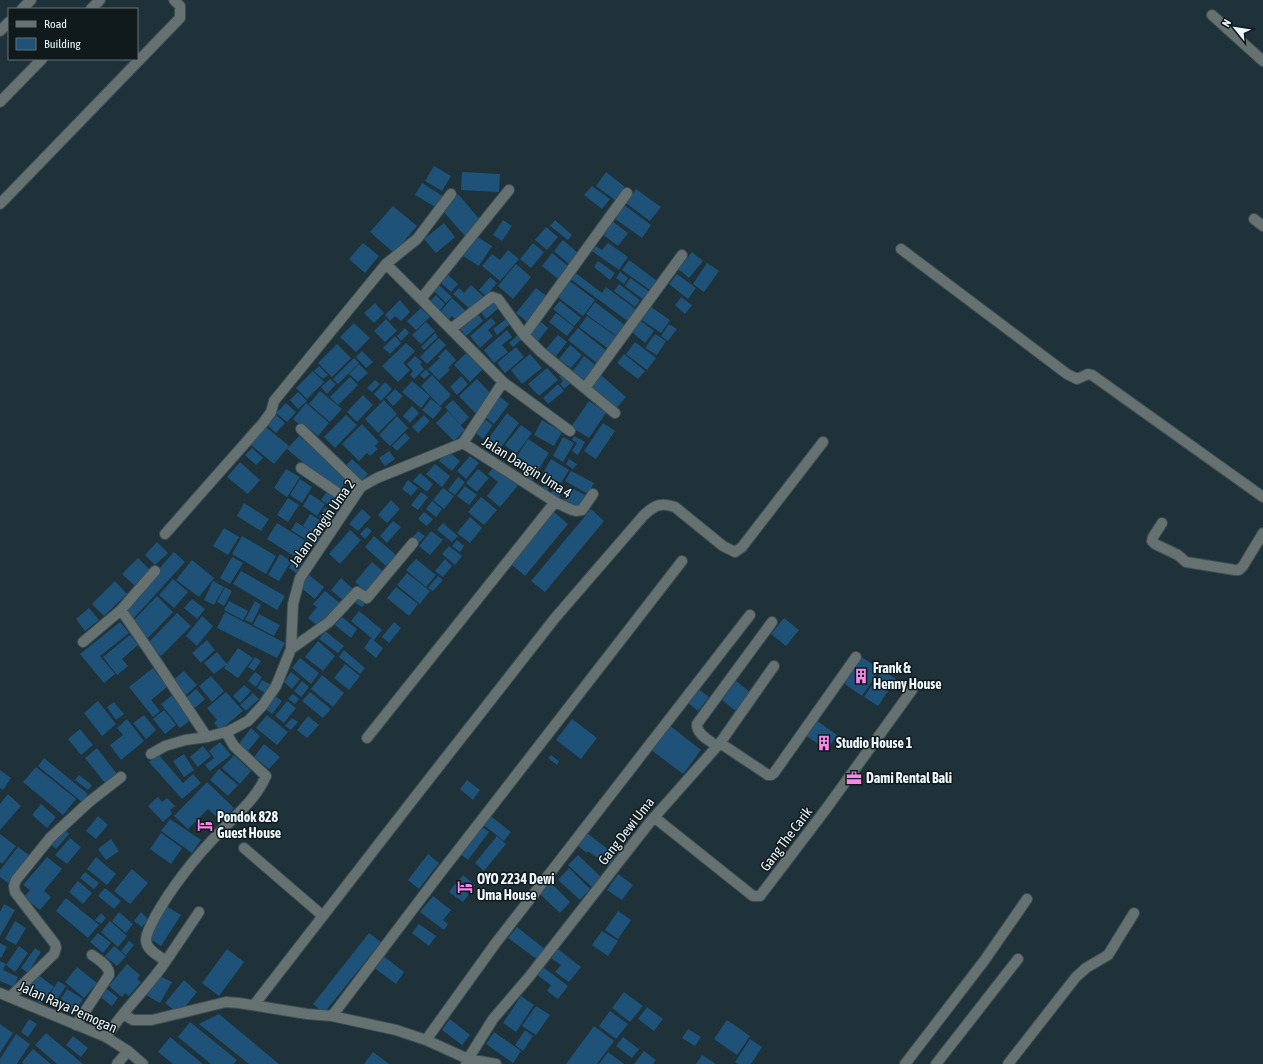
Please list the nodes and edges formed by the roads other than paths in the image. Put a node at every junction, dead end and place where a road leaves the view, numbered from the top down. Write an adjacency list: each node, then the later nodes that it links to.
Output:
1 (31, 0): 4 (street)
2 (100, 0): 5 (street)
3 (174, 0): 15 (street)
4 (23, 8)
5 (92, 8)
6 (1212, 15): 10 (street)
7 (8, 23): 8 (street)
8 (0, 31)
9 (41, 60): 11 (street)
10 (1263, 61)
11 (0, 102)
12 (508, 190): 21 (street)
13 (627, 193): 23 (street)
14 (451, 194): 20 (street)
15 (0, 204)
16 (1254, 219): 17 (street)
17 (1263, 226)
18 (901, 249): 34 (street)
19 (682, 255): 25 (street)
20 (386, 264): 21 (street); 39 (street)
21 (421, 299): 22 (street)
22 (451, 329): 23 (street); 24 (street)
23 (524, 335): 25 (street)
24 (502, 382): 28 (street); 30 (street)
25 (585, 388): 26 (street)
26 (615, 413)
27 (301, 429): 32 (street)
28 (570, 430)
29 (822, 442): 62 (street)
30 (463, 443): 32 (street, Jalan Dangin Uma 2); 36 (street, Jalan Dangin Uma 4)
31 (300, 468): 35 (street)
32 (361, 487): 35 (street, Jalan Dangin Uma 2)
33 (593, 494): 36 (street, Jalan Dangin Uma 4)
34 (1263, 497)
35 (351, 502): 47 (street, Jalan Dangin Uma 2)
36 (555, 502): 53 (street)
37 (1162, 523): 38 (street)
38 (1263, 533)
39 (165, 534)
40 (413, 543): 47 (street)
41 (682, 561): 69 (street)
42 (155, 571): 43 (street)
43 (120, 610): 46 (street); 52 (street)
44 (750, 615): 73 (street)
45 (772, 622): 54 (street)
46 (83, 642)
47 (291, 650): 51 (street, Jalan Dangin Uma 2)
48 (856, 657): 54 (street)
49 (774, 666): 54 (street, Gang Dewi Uma)
50 (912, 690): 57 (street, Gang The Carik)
51 (229, 731): 52 (street, Jalan Dangin Uma 2); 65 (street)
52 (207, 737): 55 (street, Jalan Dangin Uma 2)
53 (367, 738)
54 (719, 744): 57 (street, Gang Dewi Uma)
55 (151, 754)
56 (121, 777): 67 (street)
57 (654, 817): 75 (street, Gang Dewi Uma)
58 (244, 848): 62 (street)
59 (1028, 899): 79 (street)
60 (199, 912): 65 (street)
61 (1134, 913): 81 (street)
62 (323, 916): 68 (street)
63 (92, 955): 71 (street)
64 (1018, 958): 80 (street)
65 (166, 961): 70 (street)
66 (0, 994): 67 (street, Jalan Raya Pemogan)
67 (10, 997): 71 (street, Jalan Raya Pemogan)
68 (254, 1005): 69 (street); 70 (street)
69 (332, 1016): 73 (street)
70 (121, 1017): 72 (street)
71 (76, 1024): 72 (street, Jalan Raya Pemogan)
72 (108, 1034): 74 (street, Jalan Raya Pemogan)
73 (426, 1040): 75 (street)
74 (128, 1052): 76 (street); 77 (street, Jalan Raya Pemogan)
75 (467, 1061): 78 (street)
76 (117, 1064)
77 (143, 1064)
78 (496, 1064)
79 (905, 1064)
80 (936, 1064)
81 (1008, 1064)

